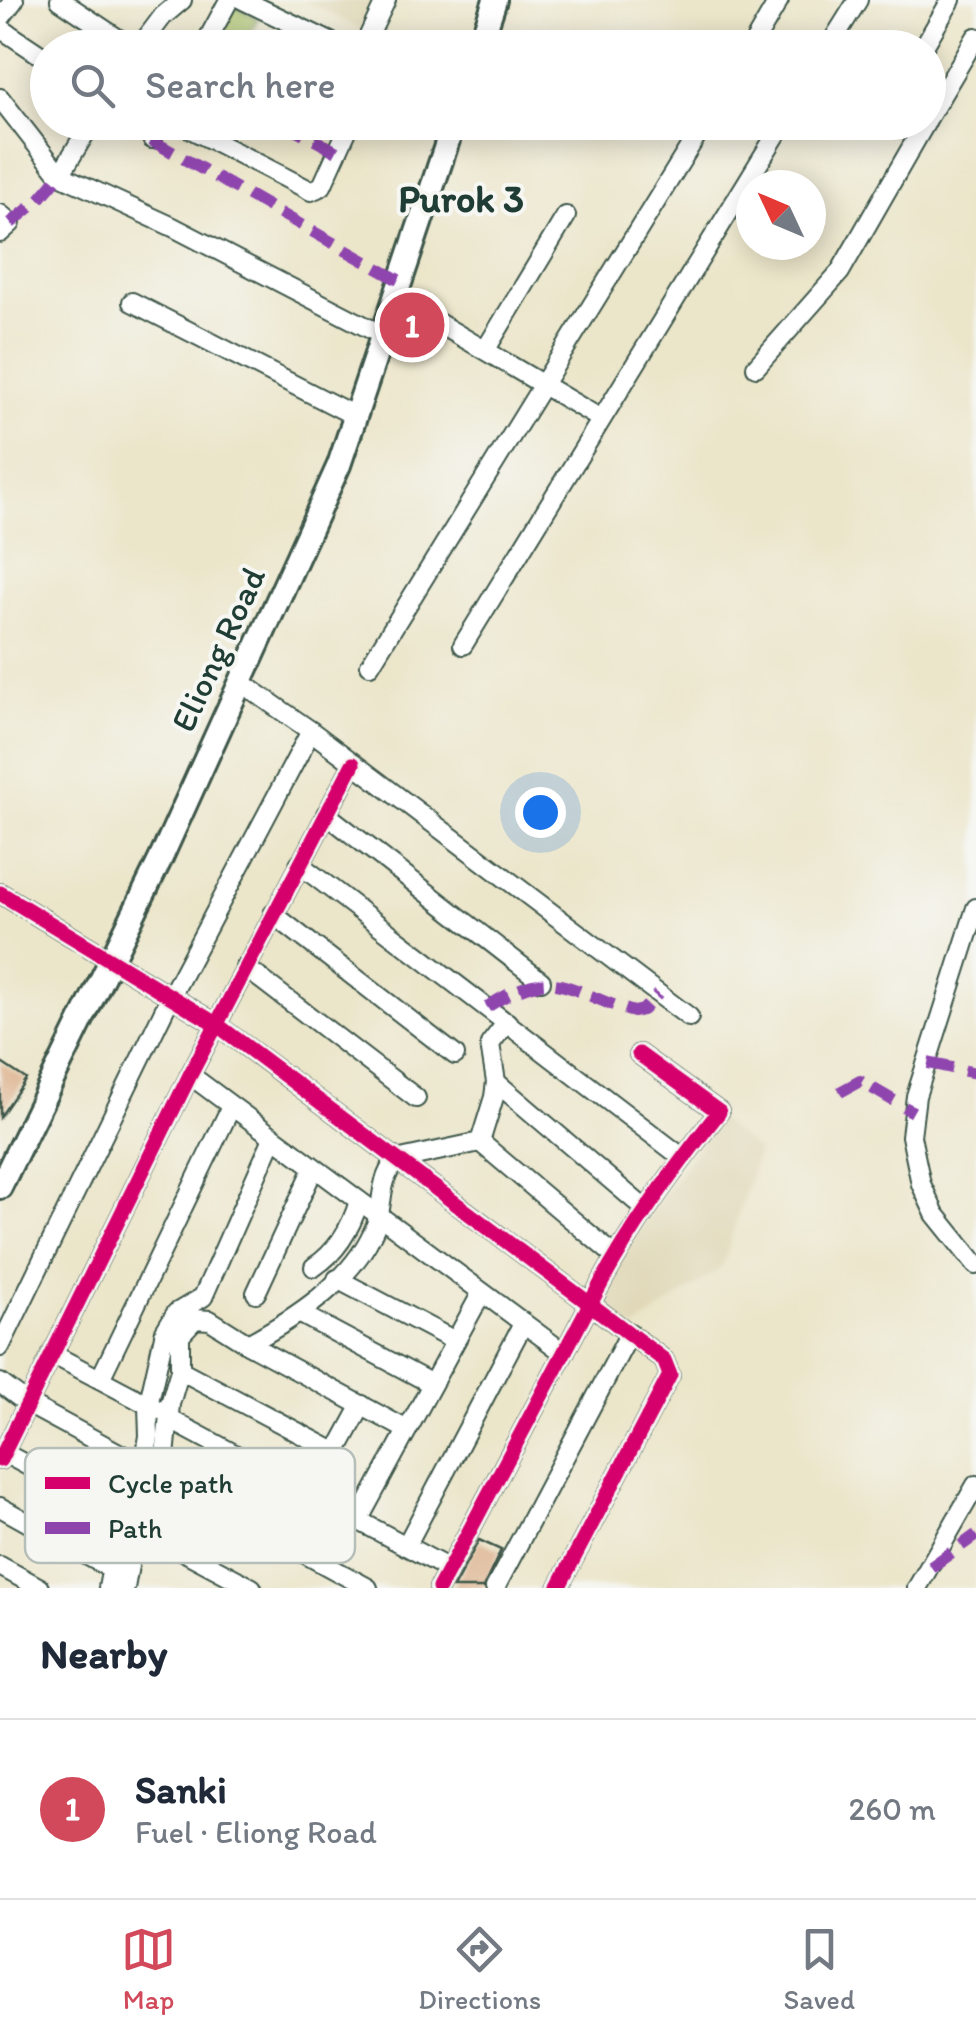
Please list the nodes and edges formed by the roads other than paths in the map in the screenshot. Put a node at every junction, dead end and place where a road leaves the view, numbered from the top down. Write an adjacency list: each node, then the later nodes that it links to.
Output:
1 (14, 0): 11 (street)
2 (229, 0): 15 (street)
3 (243, 0): 16 (street)
4 (386, 0): 17 (street)
5 (495, 0): 18 (main road)
6 (779, 0): 19 (street)
7 (858, 0): 20 (street)
8 (951, 0): 21 (street)
9 (64, 1): 13 (street)
10 (170, 3): 14 (street)
11 (0, 19)
12 (0, 28): 23 (street)
13 (108, 30)
14 (150, 30)
15 (212, 30)
16 (306, 30)
17 (372, 30)
18 (485, 30)
19 (761, 30)
20 (839, 30)
21 (934, 30)
22 (976, 37): 24 (street)
23 (30, 48)
24 (946, 86)
25 (0, 98): 26 (street)
26 (30, 136)
27 (33, 140): 35 (street)
28 (81, 140): 35 (street)
29 (211, 140): 30 (street)
30 (343, 140)
31 (448, 140): 39 (main road, Eliong Road)
32 (695, 140): 44 (street)
33 (773, 140): 46 (street)
34 (914, 140): 43 (street)
35 (60, 175): 41 (street)
36 (0, 214): 38 (street)
37 (566, 216): 42 (street)
38 (0, 233)
39 (396, 298): 41 (main road, Eliong Road); 42 (street)
40 (132, 302): 45 (street)
41 (384, 336): 45 (main road, Eliong Road)
42 (486, 349): 44 (street)
43 (756, 367)
44 (544, 385): 46 (street); 48 (street)
45 (357, 417): 49 (main road, Eliong Road)
46 (601, 419): 47 (street)
47 (463, 645)
48 (370, 665)
49 (242, 683): 50 (street); 57 (main road, Eliong Road)
50 (311, 732): 51 (street); 60 (street)
51 (352, 764): 52 (street); 61 (street)
52 (326, 814): 53 (street); 59 (street)
53 (300, 864): 56 (street); 62 (street)
54 (0, 894): 57 (street)
55 (976, 908): 80 (street)
56 (273, 914): 58 (street); 65 (street)
57 (111, 960): 60 (street); 75 (main road, Eliong Road)
58 (245, 967): 63 (street); 68 (street)
59 (542, 981)
60 (171, 996): 63 (street); 91 (street)
61 (688, 1017)
62 (507, 1022): 67 (street); 72 (street)
63 (216, 1024): 66 (street); 73 (street)
64 (640, 1054): 72 (street)
65 (455, 1056)
66 (190, 1076): 69 (street); 93 (street)
67 (496, 1082): 71 (street); 77 (street)
68 (416, 1098)
69 (230, 1107): 70 (street); 95 (street)
70 (272, 1138): 74 (street); 100 (street)
71 (480, 1142): 73 (street); 79 (street)
72 (683, 1158): 77 (street)
73 (396, 1160): 78 (street); 85 (street)
74 (314, 1168): 76 (street); 83 (street)
75 (0, 1186)
76 (359, 1201): 78 (street); 81 (street)
77 (644, 1208): 79 (street)
78 (378, 1216): 82 (street); 84 (street)
79 (614, 1256): 85 (street)
80 (976, 1265)
81 (314, 1267)
82 (337, 1280): 86 (street); 89 (street)
83 (256, 1293)
84 (480, 1294): 87 (street); 89 (street)
85 (590, 1304): 88 (street); 92 (street)
86 (299, 1313): 90 (street); 97 (street)
87 (523, 1324): 92 (street); 114 (street)
88 (630, 1333): 127 (street); 128 (street)
89 (455, 1342): 97 (street)
90 (248, 1344): 94 (street); 99 (street)
91 (0, 1347)
92 (564, 1353): 119 (street)
93 (52, 1354): 95 (street); 98 (street)
94 (180, 1370): 100 (street); 105 (street)
95 (100, 1379): 100 (street)
96 (0, 1383): 98 (street)
97 (432, 1384): 101 (street)
98 (28, 1404): 102 (street); 107 (street)
99 (362, 1405): 101 (street); 106 (street)
100 (162, 1412): 103 (street); 104 (street)
101 (407, 1430): 112 (street)
102 (111, 1448)
103 (164, 1448)
104 (225, 1448)
105 (328, 1448)
106 (340, 1448)
107 (2, 1456): 108 (street)
108 (25, 1468)
109 (976, 1485): 129 (street)
110 (0, 1507): 113 (street)
111 (355, 1520): 112 (street)
112 (358, 1521): 114 (street)
113 (25, 1522)
114 (406, 1546): 119 (street)
115 (95, 1563): 120 (street)
116 (206, 1563): 124 (street)
117 (322, 1563): 125 (street)
118 (0, 1566): 121 (street)
119 (449, 1569): 126 (street)
120 (121, 1578): 122 (street); 123 (street)
121 (40, 1588)
122 (108, 1588)
123 (144, 1588)
124 (252, 1588)
125 (368, 1588)
126 (439, 1588)
127 (495, 1588)
128 (558, 1588)
129 (917, 1588)

